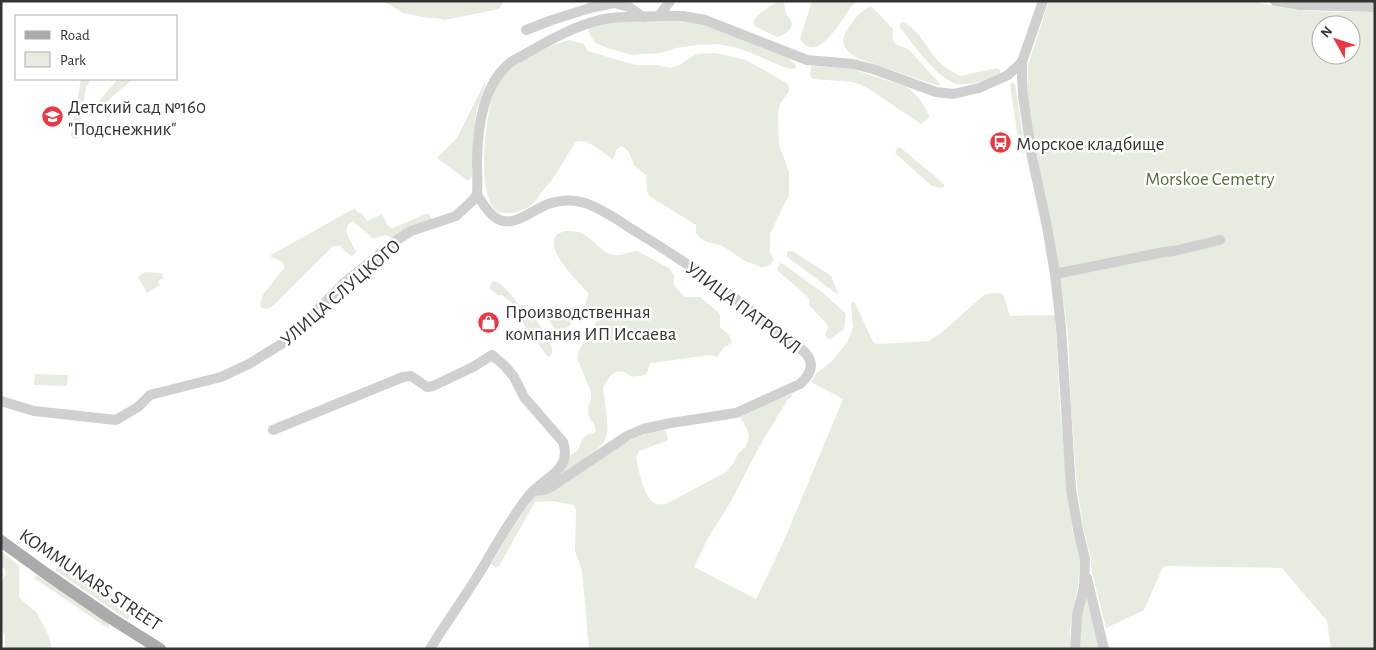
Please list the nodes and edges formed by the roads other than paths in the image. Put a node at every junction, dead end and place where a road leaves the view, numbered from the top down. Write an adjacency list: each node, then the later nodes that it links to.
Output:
1 (670, 1): 5 (street)
2 (1043, 1): 8 (street)
3 (1275, 1): 4 (street)
4 (1375, 7)
5 (659, 16): 6 (street); 8 (street)
6 (643, 17): 7 (street); 9 (street)
7 (526, 30)
8 (1022, 62): 11 (street)
9 (476, 195): 12 (street, УЛИЦА СЛУЦКОГО); 14 (street, УЛИЦА ПАТРОКЛ)
10 (1220, 240): 11 (street)
11 (1055, 274): 16 (street)
12 (1, 401)
13 (273, 430): 14 (street)
14 (533, 490): 18 (street)
15 (1, 541): 17 (main road, KOMMUNARS STREET)
16 (1085, 572): 19 (street); 20 (street)
17 (160, 649)
18 (430, 649)
19 (1075, 649)
20 (1104, 649)

